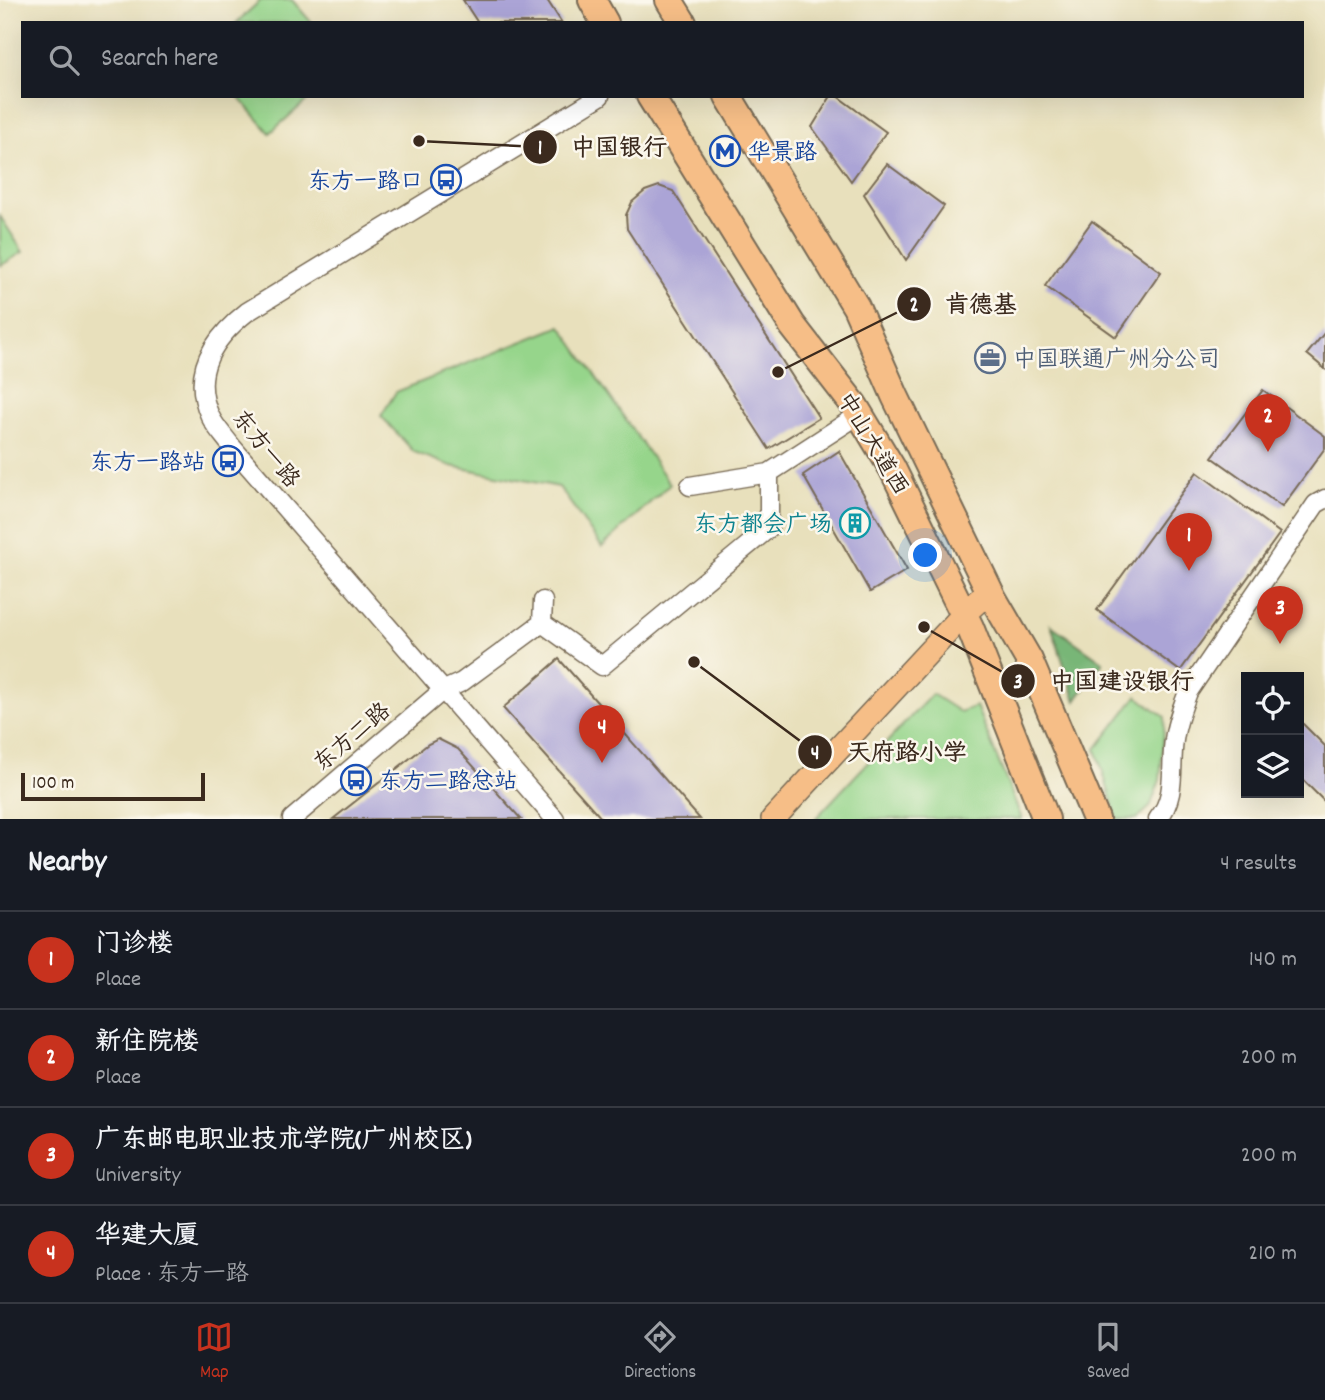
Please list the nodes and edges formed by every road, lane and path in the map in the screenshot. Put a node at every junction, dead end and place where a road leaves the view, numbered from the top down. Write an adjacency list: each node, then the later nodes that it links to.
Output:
1 (592, 0): 3 (highway)
2 (669, 0): 4 (highway)
3 (604, 21)
4 (682, 21)
5 (597, 98): 16 (street, 东方一路)
6 (651, 98): 8 (highway, 中山大道西)
7 (729, 98): 12 (highway, 中山大道西)
8 (860, 414): 9 (street); 14 (highway, 中山大道西)
9 (772, 471): 10 (street); 15 (street)
10 (690, 486)
11 (1325, 499): 23 (street)
12 (993, 598): 14 (main road); 22 (highway, 中山大道西)
13 (543, 601): 15 (street)
14 (967, 621): 19 (main road); 20 (main road); 21 (highway, 中山大道西)
15 (542, 623): 16 (street, 东方二路)
16 (442, 691): 17 (street, 东方二路); 18 (street, 东方一路)
17 (292, 819)
18 (555, 819)
19 (774, 819)
20 (791, 819)
21 (1046, 819)
22 (1096, 819)
23 (1158, 819)

